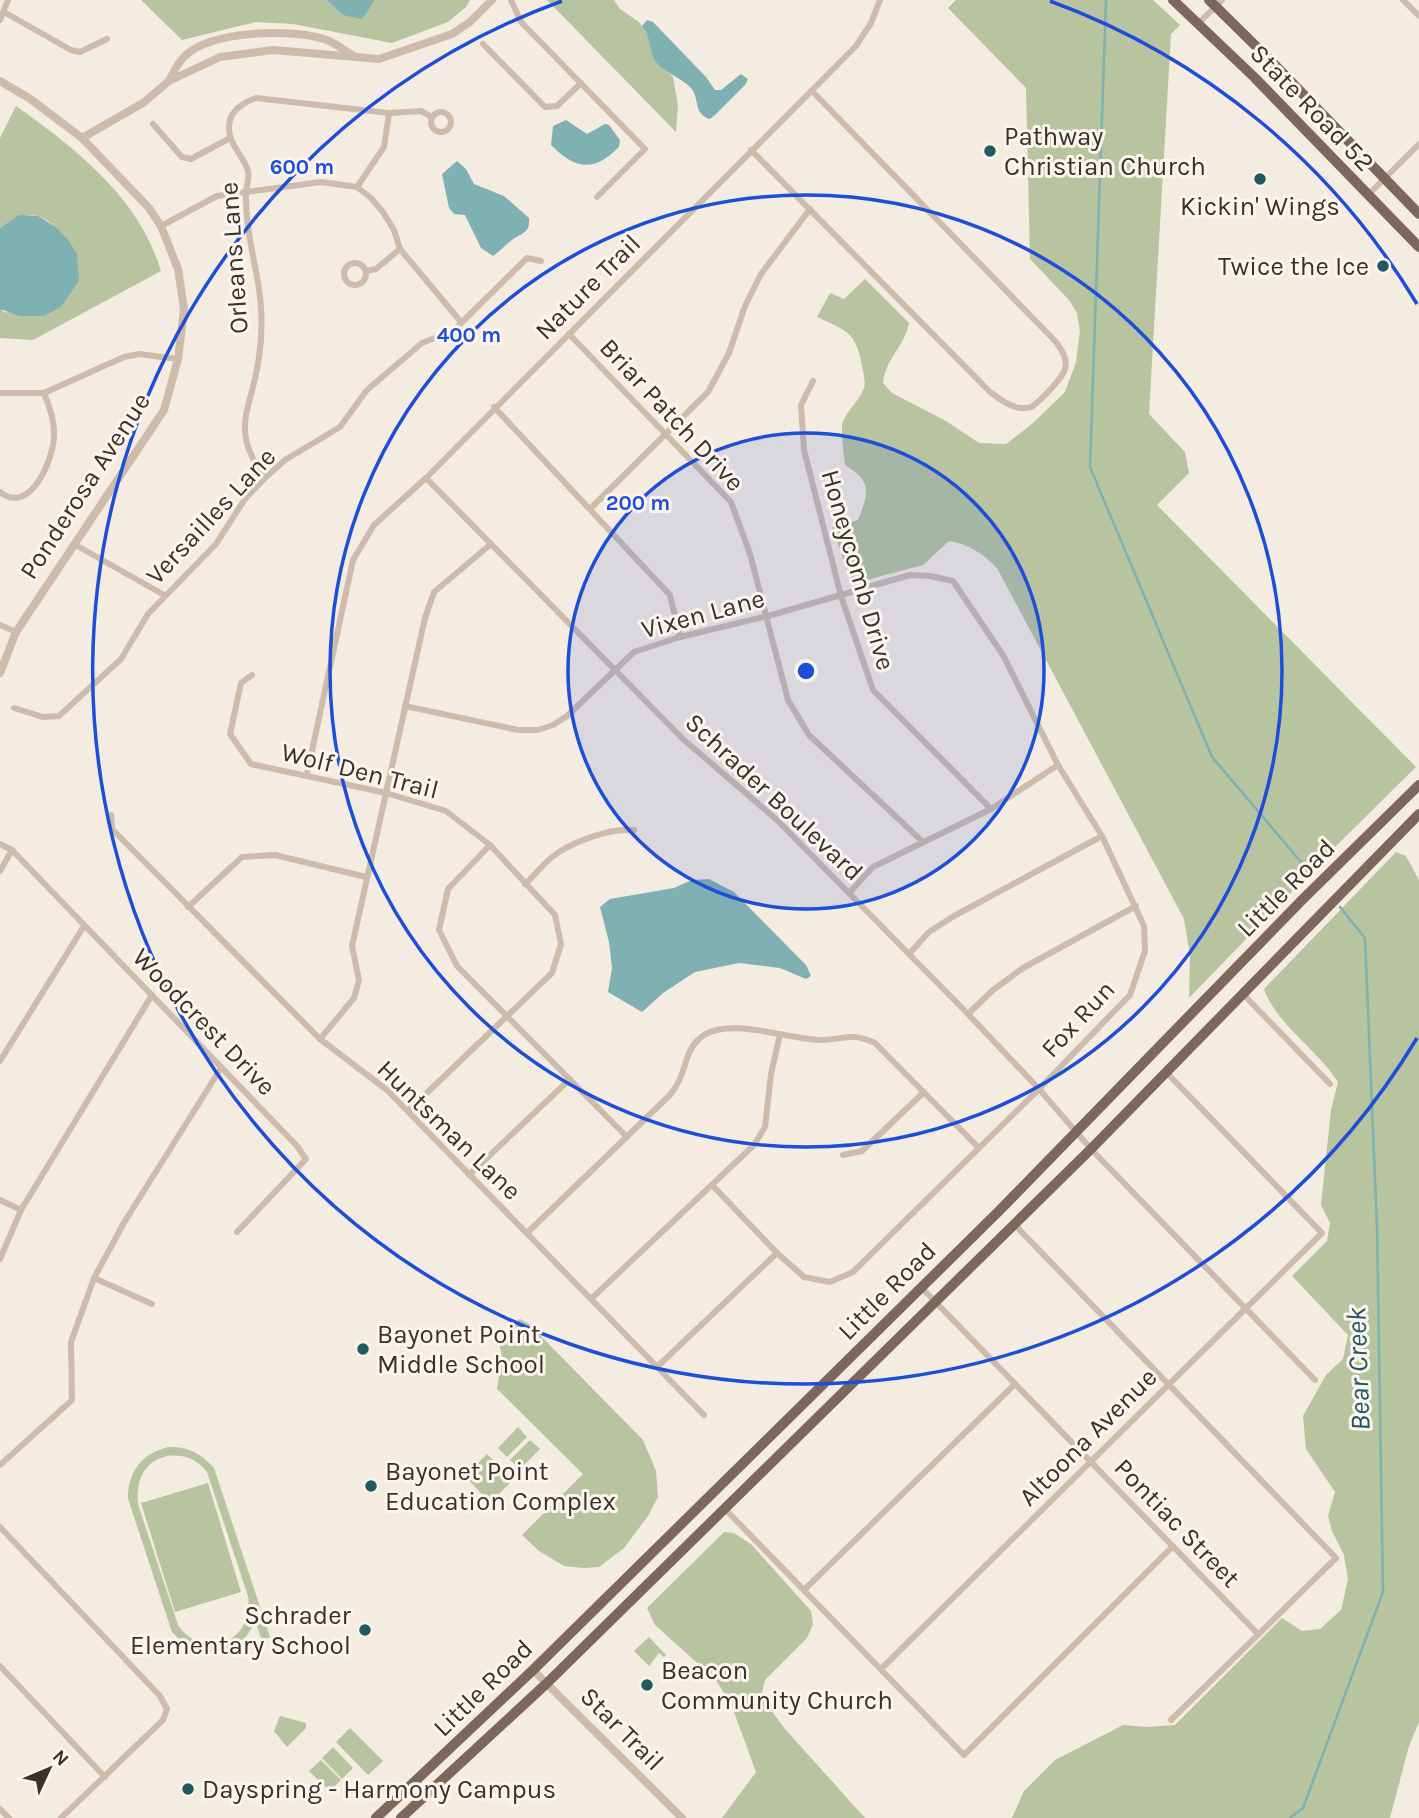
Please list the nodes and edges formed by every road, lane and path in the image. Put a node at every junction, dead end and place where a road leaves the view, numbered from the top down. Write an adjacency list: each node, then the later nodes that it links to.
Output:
1 (8, 0): 8 (street)
2 (492, 0): 14 (street)
3 (510, 0): 17 (street)
4 (880, 0): 18 (street, Nature Trail)
5 (1173, 0): 11 (main road, State Road 52)
6 (1403, 0): 9 (street)
7 (1215, 2): 11 (street); 26 (main road, State Road 52)
8 (4, 12): 10 (street); 12 (street)
9 (1419, 16)
10 (0, 20)
11 (1199, 23): 29 (main road, State Road 52)
12 (107, 39)
13 (483, 44): 17 (street)
14 (355, 57): 15 (street); 15 (street)
15 (169, 81): 22 (street)
16 (0, 82): 22 (street, Ponderosa Avenue)
17 (581, 83): 30 (street)
18 (812, 91): 25 (street, Nature Trail); 31 (street)
19 (389, 113): 20 (street); 23 (street); 27 (street)
20 (432, 117)
21 (153, 124): 23 (street)
22 (82, 138): 33 (street, Ponderosa Avenue)
23 (230, 138): 28 (street, Orleans Lane)
24 (1419, 144): 26 (street)
25 (751, 150): 31 (street); 39 (street, Nature Trail)
26 (1384, 178): 29 (street); 32 (main road, State Road 52)
27 (357, 187): 28 (street); 35 (street)
28 (245, 194): 33 (street); 46 (street, Orleans Lane)
29 (1368, 195): 34 (main road, State Road 52)
30 (597, 197)
31 (810, 209): 45 (street)
32 (1419, 214)
33 (161, 226): 40 (street, Ponderosa Avenue)
34 (1419, 247)
35 (400, 249): 37 (street); 38 (street)
36 (541, 261): 38 (street, Versailles Lane)
37 (366, 271)
38 (461, 322): 46 (street, Versailles Lane)
39 (569, 334): 44 (street, Nature Trail); 45 (street, Briar Patch Drive)
40 (178, 359): 43 (street); 50 (street, Ponderosa Avenue)
41 (813, 381): 54 (street, Honeycomb Drive)
42 (0, 393): 43 (street)
43 (44, 393): 48 (street)
44 (494, 407): 47 (street, Nature Trail); 49 (street)
45 (665, 434): 49 (street); 55 (street, Briar Patch Drive)
46 (265, 478): 53 (street, Versailles Lane)
47 (426, 478): 51 (street, Schrader Boulevard); 65 (street, Nature Trail)
48 (0, 492)
49 (591, 508): 58 (street)
50 (74, 544): 53 (street, Versailles Lane); 57 (street, Ponderosa Avenue)
51 (491, 544): 59 (street, Schrader Boulevard); 62 (street)
52 (953, 581): 54 (street, Vixen Lane); 64 (street, Fox Run)
53 (164, 595): 63 (street, Versailles Lane)
54 (841, 596): 55 (street, Vixen Lane); 68 (street, Honeycomb Drive)
55 (768, 616): 58 (street, Vixen Lane); 73 (street, Briar Patch Drive)
56 (0, 625): 57 (street)
57 (16, 632): 60 (street, Ponderosa Avenue)
58 (680, 637): 59 (street, Vixen Lane)
59 (617, 669): 62 (street, Vixen Lane); 80 (street, Schrader Boulevard)
60 (0, 673)
61 (251, 675): 65 (street, Wolf Den Trail)
62 (405, 706): 67 (street)
63 (14, 708)
64 (1058, 765): 68 (street); 72 (street, Fox Run)
65 (307, 774): 67 (street, Wolf Den Trail)
66 (1419, 785): 99 (main road, Little Road)
67 (386, 793): 75 (street, Wolf Den Trail); 78 (street)
68 (991, 809): 73 (street)
69 (1419, 814): 85 (main road, Little Road)
70 (111, 815): 82 (street, Huntsman Lane)
71 (634, 830): 79 (street)
72 (1101, 836): 81 (street, Fox Run); 84 (street)
73 (923, 842): 80 (street)
74 (0, 844): 76 (street, Woodcrest Drive)
75 (490, 845): 79 (street, Wolf Den Trail); 88 (street)
76 (12, 850): 77 (street); 83 (street, Woodcrest Drive)
77 (0, 871)
78 (366, 877): 82 (street); 90 (street)
79 (525, 884): 88 (street, Wolf Den Trail)
80 (849, 893): 84 (street, Schrader Boulevard)
81 (1136, 906): 87 (street); 96 (street, Fox Run)
82 (188, 907): 90 (street, Huntsman Lane)
83 (83, 926): 86 (street, Woodcrest Drive); 91 (street)
84 (909, 954): 87 (street, Schrader Boulevard)
85 (1242, 993): 93 (main road, Little Road); 95 (street)
86 (152, 995): 92 (street, Woodcrest Drive); 107 (street)
87 (968, 1014): 96 (street, Schrader Boulevard)
88 (508, 1016): 94 (street); 98 (street, Wolf Den Trail)
89 (780, 1034): 97 (street); 100 (street); 105 (street)
90 (320, 1039): 98 (street, Huntsman Lane)
91 (0, 1061)
92 (221, 1068): 109 (street, Woodcrest Drive); 113 (street)
93 (1166, 1072): 102 (main road, Little Road); 118 (street, Altoona Avenue)
94 (570, 1079): 100 (street); 104 (street)
95 (1330, 1084)
96 (1039, 1089): 99 (street, Schrader Boulevard); 101 (street, Fox Run)
97 (924, 1092): 101 (street); 103 (street)
98 (408, 1111): 104 (street, Huntsman Lane)
99 (1078, 1131): 102 (street, Schrader Boulevard); 114 (main road, Little Road)
100 (627, 1137): 110 (street)
101 (978, 1147): 111 (street, Fox Run)
102 (1091, 1149): 108 (main road, Little Road); 118 (street, Schrader Boulevard)
103 (843, 1155)
104 (469, 1175): 110 (street, Huntsman Lane)
105 (712, 1185): 111 (street, Fox Run); 115 (street)
106 (0, 1200): 107 (street)
107 (21, 1210): 112 (street)
108 (1014, 1224): 116 (main road, Little Road); 122 (street)
109 (237, 1231)
110 (527, 1233): 115 (street, Huntsman Lane)
111 (777, 1253): 119 (street)
112 (0, 1259)
113 (94, 1278): 117 (street); 125 (street)
114 (921, 1287): 116 (street, Pontiac Street); 133 (main road, Little Road)
115 (592, 1298): 119 (street, Huntsman Lane)
116 (935, 1302): 121 (street, Pontiac Street); 126 (main road, Little Road)
117 (152, 1304)
118 (1246, 1309): 120 (street, Schrader Boulevard); 122 (street, Altoona Avenue)
119 (658, 1366): 123 (street, Huntsman Lane)
120 (1315, 1380)
121 (1015, 1384): 124 (street, Pontiac Street); 129 (street)
122 (1169, 1385): 124 (street, Altoona Avenue); 130 (street)
123 (704, 1415)
124 (1091, 1462): 128 (street, Pontiac Street); 132 (street, Altoona Avenue)
125 (0, 1465)
126 (725, 1509): 129 (street); 134 (main road, Little Road)
127 (0, 1528): 136 (street)
128 (1173, 1546): 130 (street, Pontiac Street); 132 (street)
129 (804, 1590): 132 (street)
130 (1258, 1634): 135 (street)
131 (0, 1666): 136 (street)
132 (881, 1669)
133 (533, 1670): 134 (street, Star Trail); 140 (main road, Little Road)
134 (546, 1684): 141 (main road, Little Road); 142 (street, Star Trail)
135 (1171, 1720)
136 (105, 1776): 139 (street)
137 (0, 1809): 138 (street)
138 (9, 1818)
139 (61, 1818)
140 (376, 1818)
141 (401, 1818)
142 (682, 1818)

